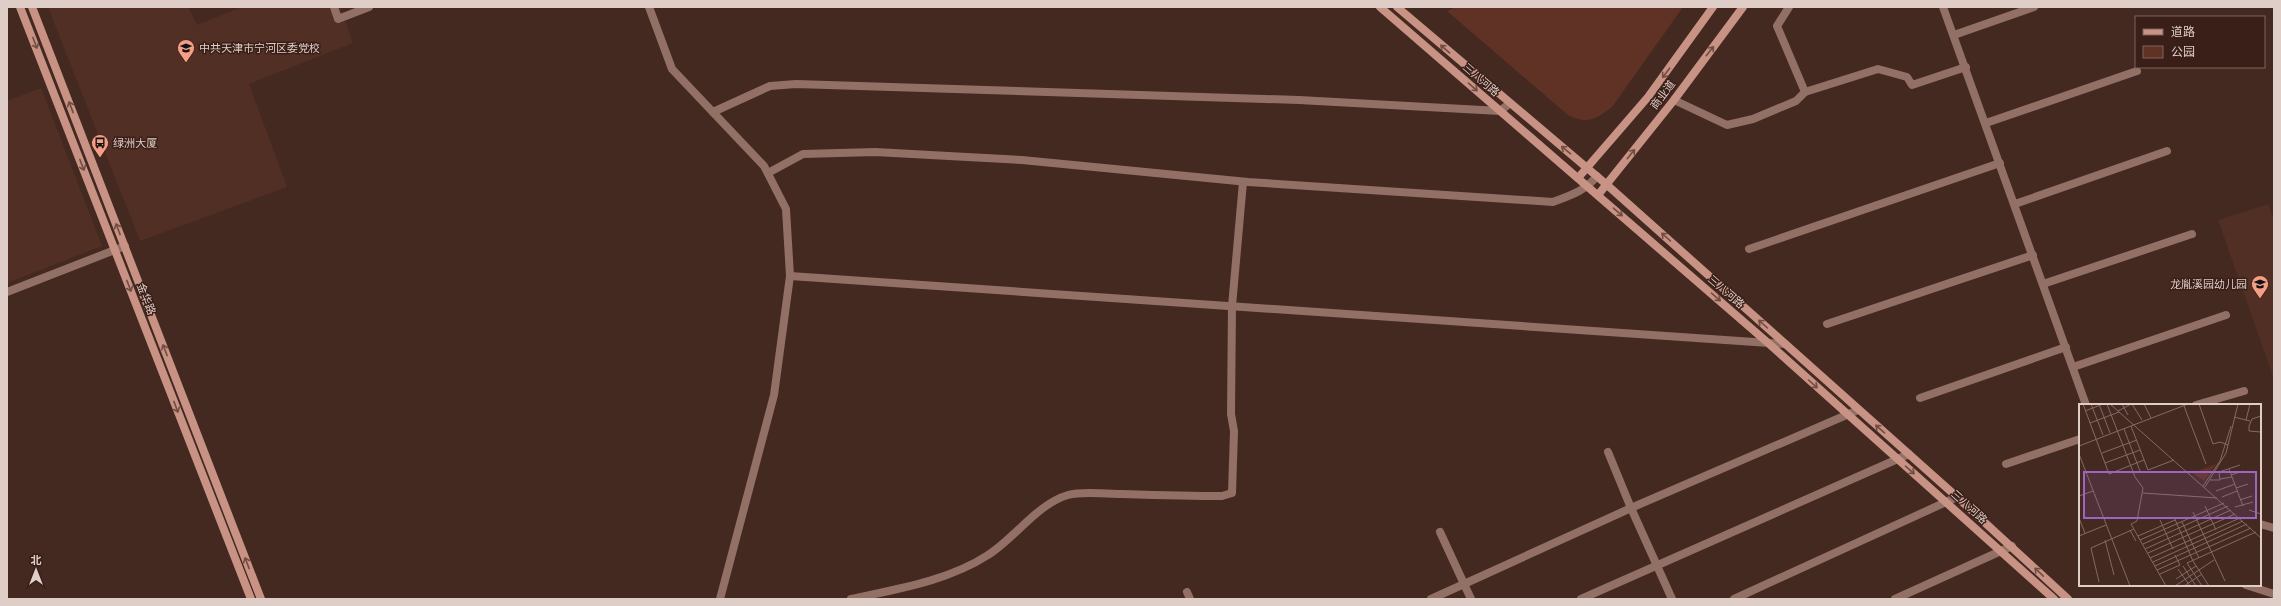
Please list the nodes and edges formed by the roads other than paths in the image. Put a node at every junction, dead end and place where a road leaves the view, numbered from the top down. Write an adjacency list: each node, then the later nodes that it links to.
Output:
1 (20, 7): 36 (street, 金华路, one-way to 36)
2 (32, 7): 34 (street, 金华路, one-way to 2)
3 (334, 7): 4 (street)
4 (369, 7)
5 (649, 7): 20 (street)
6 (1380, 7): 19 (street, 三八河路, one-way to 19)
7 (1397, 7): 18 (street, 三八河路, one-way to 7)
8 (1713, 7): 24 (street, 商业道, one-way to 24)
9 (1743, 7): 17 (street, 商业道, one-way to 9)
10 (1789, 7): 16 (street)
11 (1943, 7): 13 (street)
12 (2034, 7): 13 (street)
13 (1954, 35): 14 (street)
14 (1966, 67): 16 (street); 21 (street)
15 (2137, 71): 21 (street)
16 (1805, 92): 17 (street)
17 (1674, 100): 29 (street, 商业道, one-way to 17)
18 (1509, 104): 19 (street); 24 (street, 三八河路, one-way to 18)
19 (1500, 111): 20 (street); 27 (street, 三八河路)
20 (712, 112): 25 (street)
21 (1986, 123): 23 (street)
22 (2167, 151): 32 (street)
23 (2000, 162): 32 (street); 35 (street)
24 (1587, 168): 26 (street, 三八河路); 27 (street, 商业道)
25 (768, 173): 28 (street); 38 (street)
26 (1597, 176): 29 (street, 三八河路); 30 (street)
27 (1578, 178): 30 (street, 三八河路)
28 (1243, 182): 30 (street); 41 (street)
29 (1606, 184): 31 (street, 商业道); 45 (street, 三八河路, one-way to 29)
30 (1588, 187): 31 (street, 三八河路)
31 (1598, 195): 44 (street, 三八河路, one-way to 44)
32 (2015, 204): 37 (street)
33 (2192, 234): 39 (street)
34 (125, 246): 36 (street); 72 (street, 金华路, one-way to 34)
35 (1749, 249)
36 (115, 250): 40 (street); 71 (street, 金华路, one-way to 71)
37 (2033, 255): 39 (street); 43 (street)
38 (790, 276): 41 (street); 73 (street)
39 (2043, 284): 46 (street)
40 (7, 292)
41 (1232, 306): 44 (street); 74 (street)
42 (2226, 315): 47 (street)
43 (1827, 324)
44 (1767, 342): 45 (street); 53 (street, 三八河路, one-way to 53)
45 (1786, 344): 52 (street, 三八河路)
46 (2066, 347): 47 (street); 49 (street)
47 (2073, 367): 50 (street)
48 (2244, 391): 51 (street)
49 (1920, 398)
50 (2086, 404)
51 (2199, 404)
52 (1858, 410): 53 (street); 56 (street, 三八河路, one-way to 52)
53 (1848, 415): 57 (street, 三八河路); 61 (street)
54 (2079, 439): 58 (street)
55 (1608, 452): 61 (street)
56 (1910, 454): 57 (street); 59 (street, 三八河路)
57 (1900, 460): 60 (street, 三八河路, one-way to 60); 67 (street)
58 (2006, 464)
59 (1957, 497): 60 (street); 65 (street, 三八河路)
60 (1948, 502): 66 (street, 三八河路); 79 (street)
61 (1630, 508): 67 (street); 68 (street)
62 (2261, 524): 63 (street)
63 (2274, 528)
64 (1440, 532): 68 (street)
65 (2012, 546): 66 (street); 82 (street, 三八河路, one-way to 65)
66 (2001, 552): 80 (street); 81 (street, 三八河路)
67 (1657, 566): 77 (street); 78 (street)
68 (1464, 585): 75 (street); 76 (street)
69 (2249, 586): 70 (street)
70 (2274, 594)
71 (250, 599)
72 (261, 599)
73 (720, 599)
74 (851, 599)
75 (1431, 599)
76 (1471, 599)
77 (1581, 599)
78 (1672, 599)
79 (1734, 599)
80 (1895, 599)
81 (2054, 599)
82 (2068, 599)

